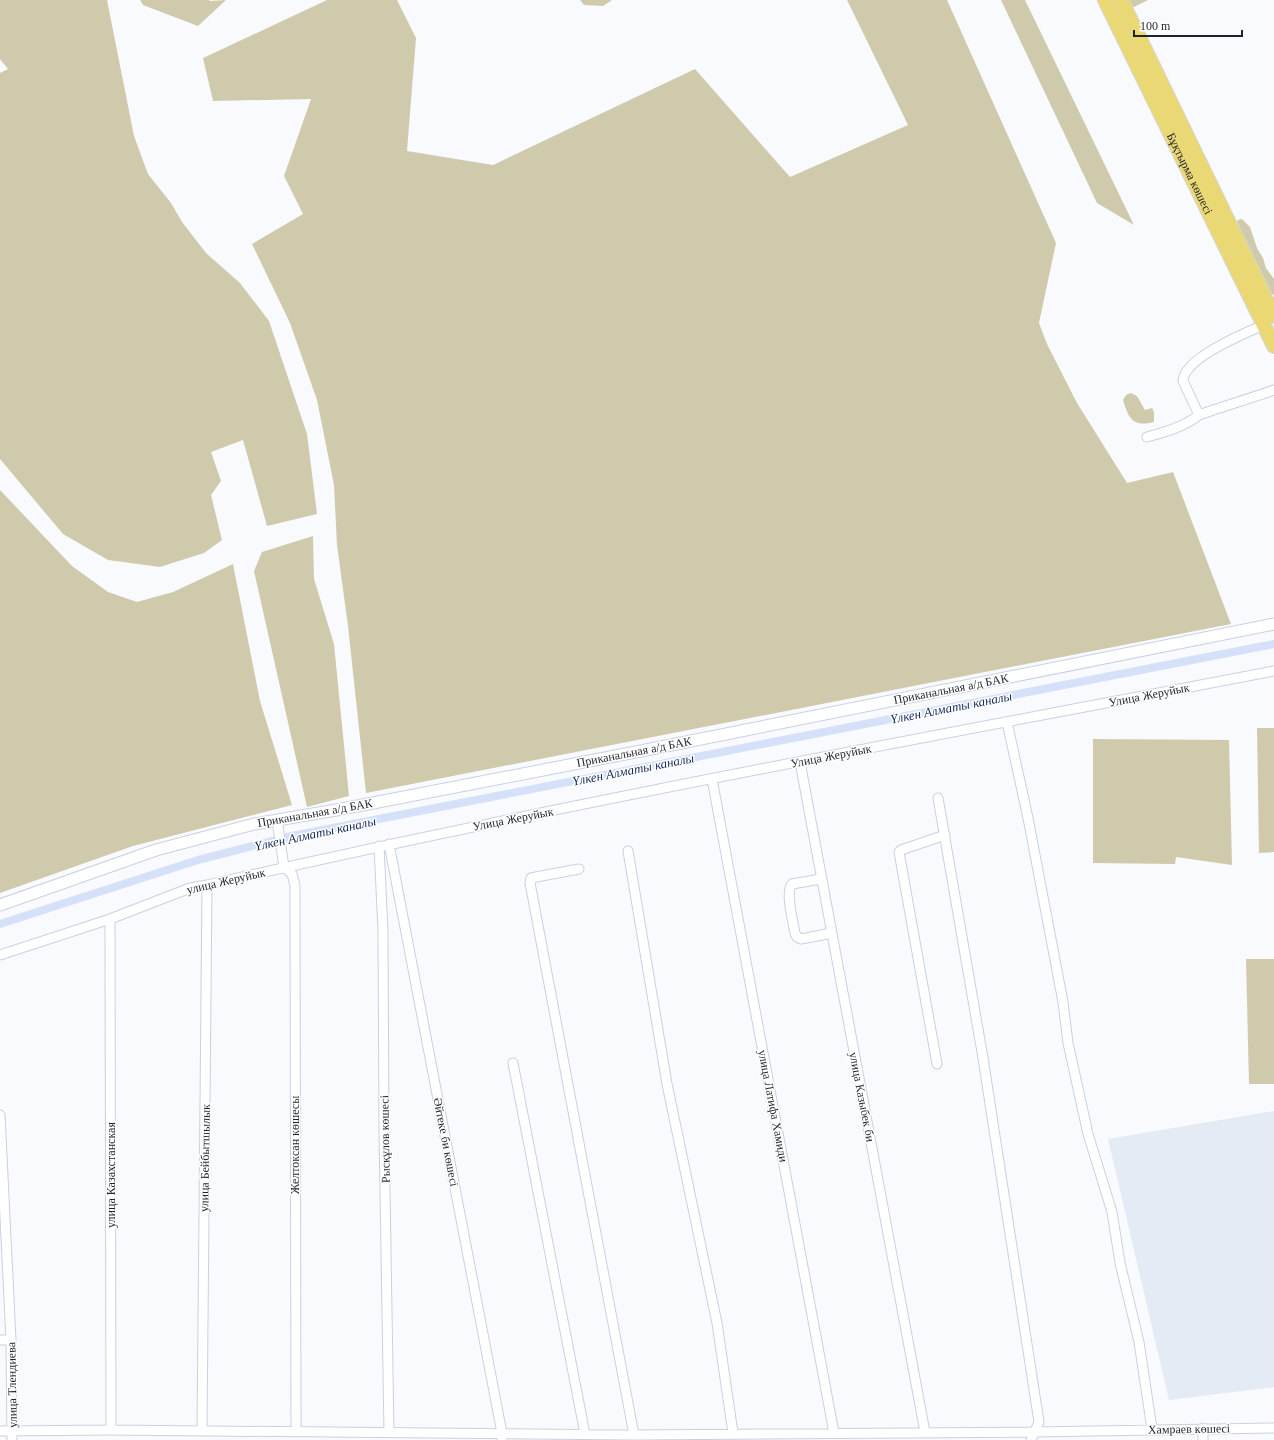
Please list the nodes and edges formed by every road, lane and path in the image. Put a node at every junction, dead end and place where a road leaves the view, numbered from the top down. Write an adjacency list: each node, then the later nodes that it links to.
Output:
1 (1105, 0): 3 (main road, Бұқтырма көшесі)
2 (1120, 0): 3 (main road, Бұқтырма көшесі)
3 (1240, 262): 4 (main road, Бұқтырма көшесі)
4 (1269, 320): 5 (main road, Бұқтырма көшесі); 7 (street)
5 (1274, 346)
6 (1274, 390): 7 (street)
7 (1199, 415): 8 (street)
8 (1147, 437)
9 (1274, 624): 15 (street, Приканальная а/д БАК)
10 (1274, 671): 11 (street, Улица Жеруйык)
11 (1007, 722): 12 (street, Улица Жеруйык); 35 (street)
12 (800, 762): 13 (street, Улица Жеруйык); 22 (street, улица Казыбек би)
13 (712, 779): 17 (street, Улица Жеруйык); 43 (street, улица Латифа Хамиди)
14 (938, 798): 16 (street)
15 (277, 820): 20 (street); 24 (street, Приканальная а/д БАК)
16 (945, 835): 29 (street); 50 (street)
17 (389, 844): 18 (street, улица Жеруйык); 48 (street, Әйтеке би көшесі)
18 (379, 846): 20 (street, улица Жеруйык); 40 (street, Рысқұлов көшесі)
19 (628, 852): 42 (street)
20 (284, 864): 23 (street, улица Жеруйык); 39 (street, Желтоксан көшесы)
21 (579, 869): 46 (street)
22 (821, 879): 26 (street, улица Казыбек би); 26 (street)
23 (207, 885): 25 (street, улица Жеруйык); 38 (street, улица Бейбытшылык)
24 (0, 905)
25 (110, 919): 27 (street, улица Жеруйык); 36 (street, улица Казахстанская)
26 (832, 933): 41 (street, улица Казыбек би)
27 (0, 955)
28 (513, 1063): 44 (street)
29 (937, 1064)
30 (0, 1115): 32 (street, улица Тлендиева)
31 (0, 1340): 32 (street)
32 (11, 1340): 45 (street, улица Тлендиева)
33 (1203, 1428): 34 (street, Хамраев көшесі); 35 (street, Хамраев көшесі); 52 (street)
34 (1274, 1428)
35 (1152, 1429): 50 (street, Хамраев көшесі)
36 (111, 1430): 38 (street, Хамраев көшесі); 45 (street, Хамраев көшесі)
37 (0, 1431): 45 (street, Хамраев көшесі)
38 (202, 1431): 39 (street, Хамраев көшесі)
39 (296, 1432): 47 (street, Хамраев көшесі)
40 (389, 1432): 47 (street, Хамраев көшесі); 48 (street, Хамраев көшесі)
41 (925, 1432): 49 (street, Хамраев көшесі); 50 (street, Хамраев көшесі)
42 (733, 1433): 43 (street, Хамраев көшесі); 51 (street, Хамраев көшесі)
43 (834, 1433): 49 (street, Хамраев көшесі)
44 (585, 1434): 46 (street, Хамраев көшесі); 48 (street, Хамраев көшесі)
45 (12, 1435)
46 (634, 1435): 51 (street, Хамраев көшесі)
47 (307, 1436)
48 (502, 1436)
49 (863, 1436)
50 (1033, 1436)
51 (691, 1437)
52 (1203, 1440)

